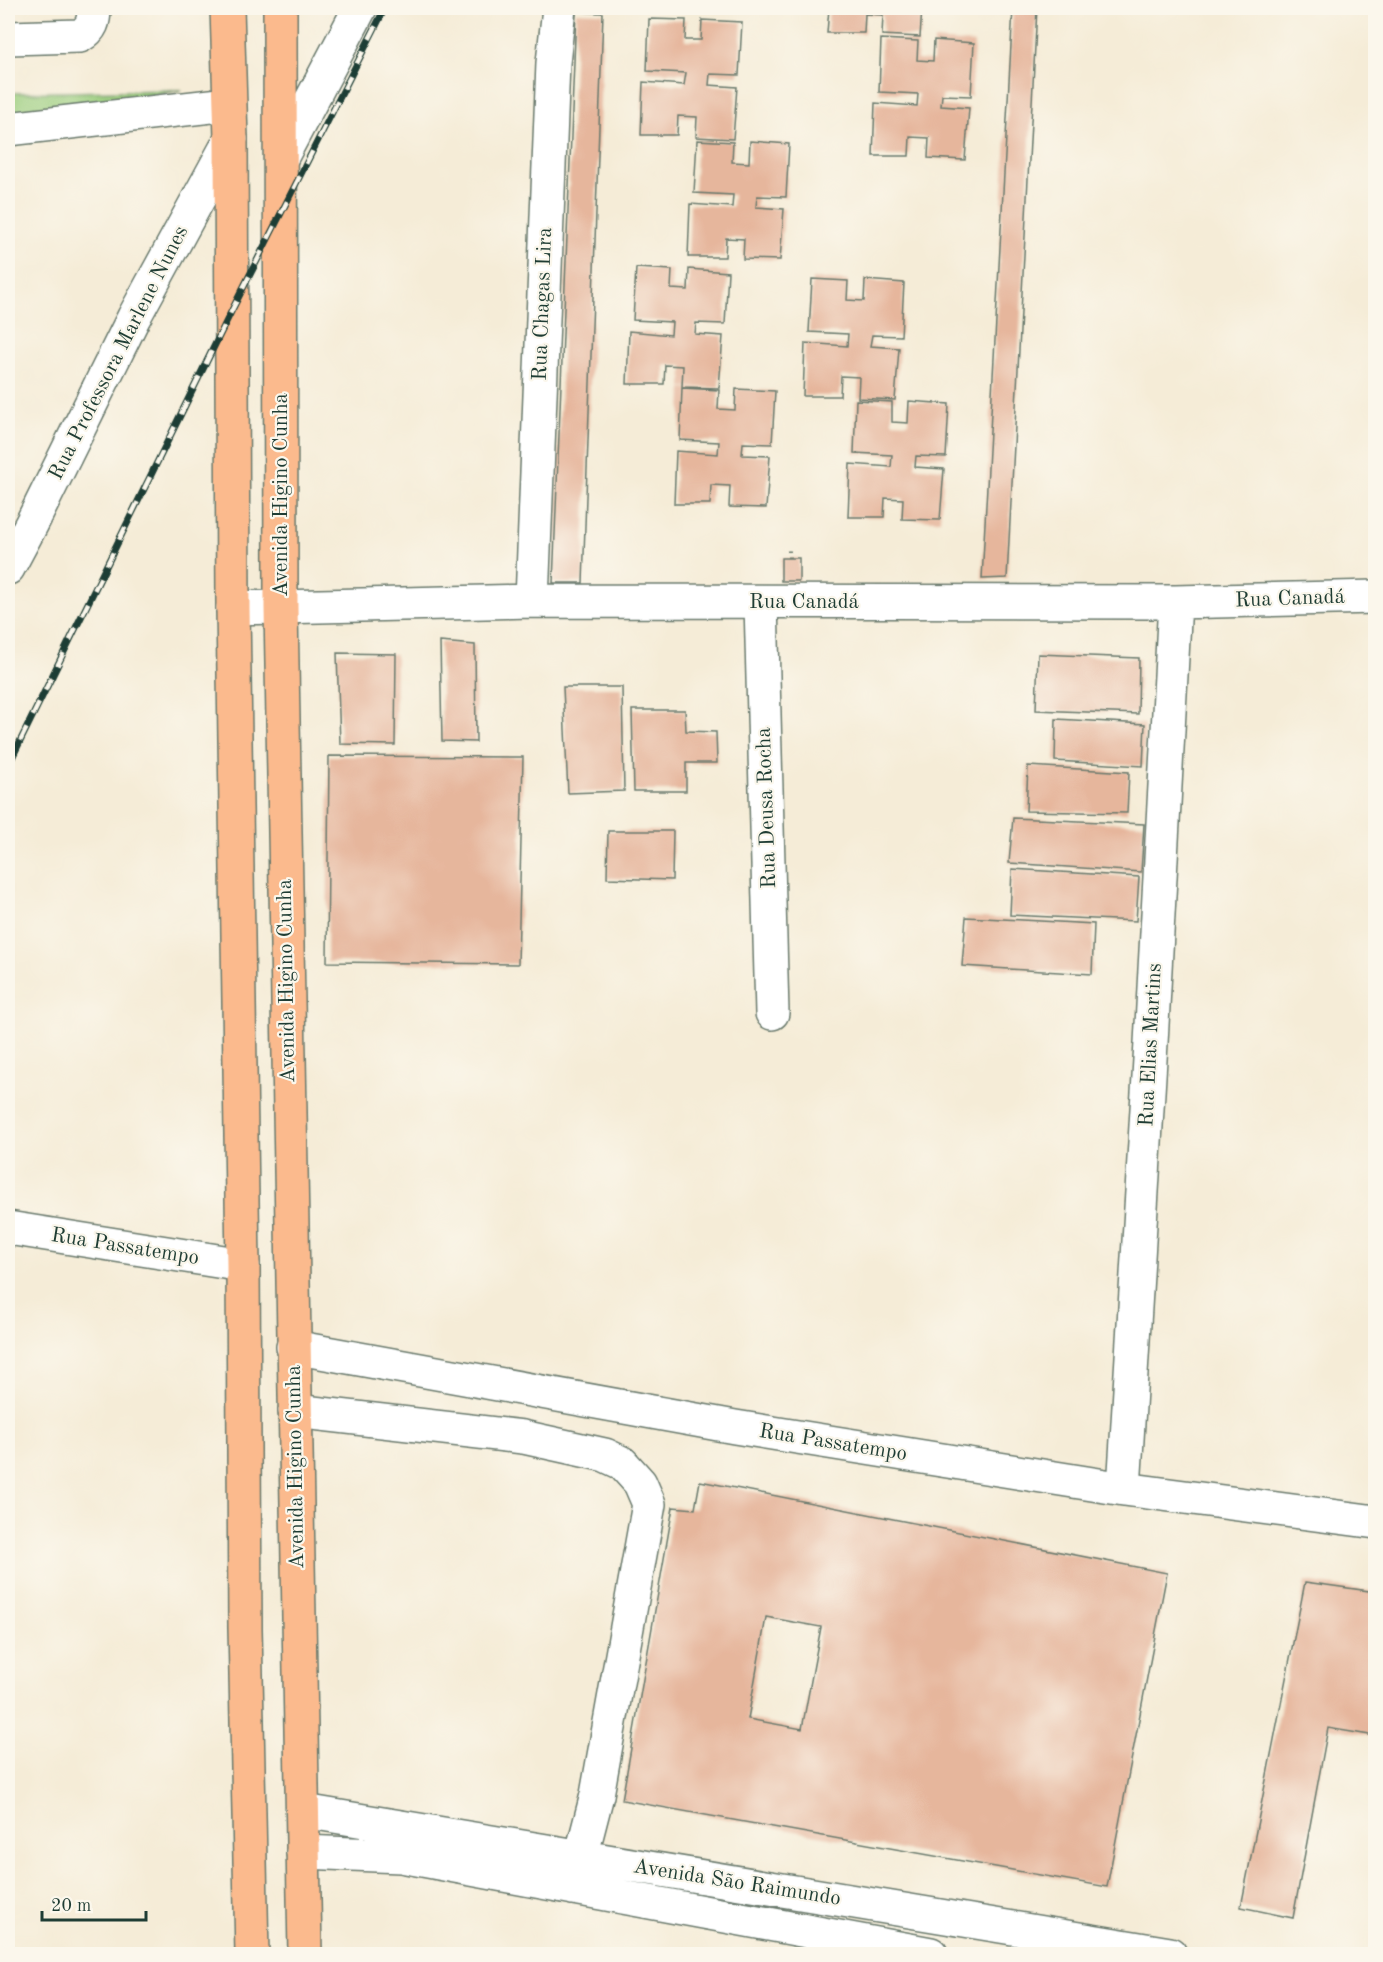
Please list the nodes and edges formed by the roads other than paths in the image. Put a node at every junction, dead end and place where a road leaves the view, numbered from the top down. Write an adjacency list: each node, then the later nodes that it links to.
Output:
1 (94, 8): 6 (street)
2 (227, 8): 7 (main road)
3 (280, 8): 10 (main road, Avenida Higino Cunha)
4 (360, 8): 10 (street)
5 (559, 8): 13 (street, Rua Chagas Lira)
6 (8, 38)
7 (229, 104): 8 (street); 9 (main road)
8 (8, 129)
9 (231, 139): 11 (street, Rua Professora Marlene Nunes); 16 (main road)
10 (281, 158): 17 (main road, Avenida Higino Cunha)
11 (8, 568)
12 (1376, 597): 14 (street, Rua Canadá)
13 (532, 601): 15 (street, Rua Canadá); 17 (street, Rua Canadá)
14 (1174, 602): 15 (street, Rua Canadá); 25 (street, Rua Elias Martins)
15 (761, 603): 18 (street, Rua Deusa Rocha)
16 (233, 608): 17 (street, Rua Canadá); 20 (main road)
17 (281, 608): 21 (main road, Avenida Higino Cunha)
18 (772, 1013)
19 (8, 1228): 20 (street, Rua Passatempo)
20 (243, 1265): 31 (main road)
21 (293, 1347): 22 (street, Rua Passatempo); 23 (main road, Avenida Higino Cunha)
22 (524, 1389): 24 (street); 25 (street, Rua Passatempo)
23 (295, 1412): 24 (street); 27 (main road, Avenida Higino Cunha)
24 (523, 1437): 29 (street)
25 (1124, 1488): 26 (street, Rua Passatempo)
26 (1376, 1522)
27 (304, 1811): 28 (main road, Avenida Higino Cunha); 29 (street, Avenida São Raimundo)
28 (303, 1852): 30 (street, Avenida São Raimundo); 32 (main road, Avenida Higino Cunha)
29 (581, 1857): 30 (street); 34 (street, Avenida São Raimundo)
30 (573, 1888): 33 (street, Avenida São Raimundo)
31 (252, 1954)
32 (305, 1954)
33 (931, 1954)
34 (1170, 1954)

